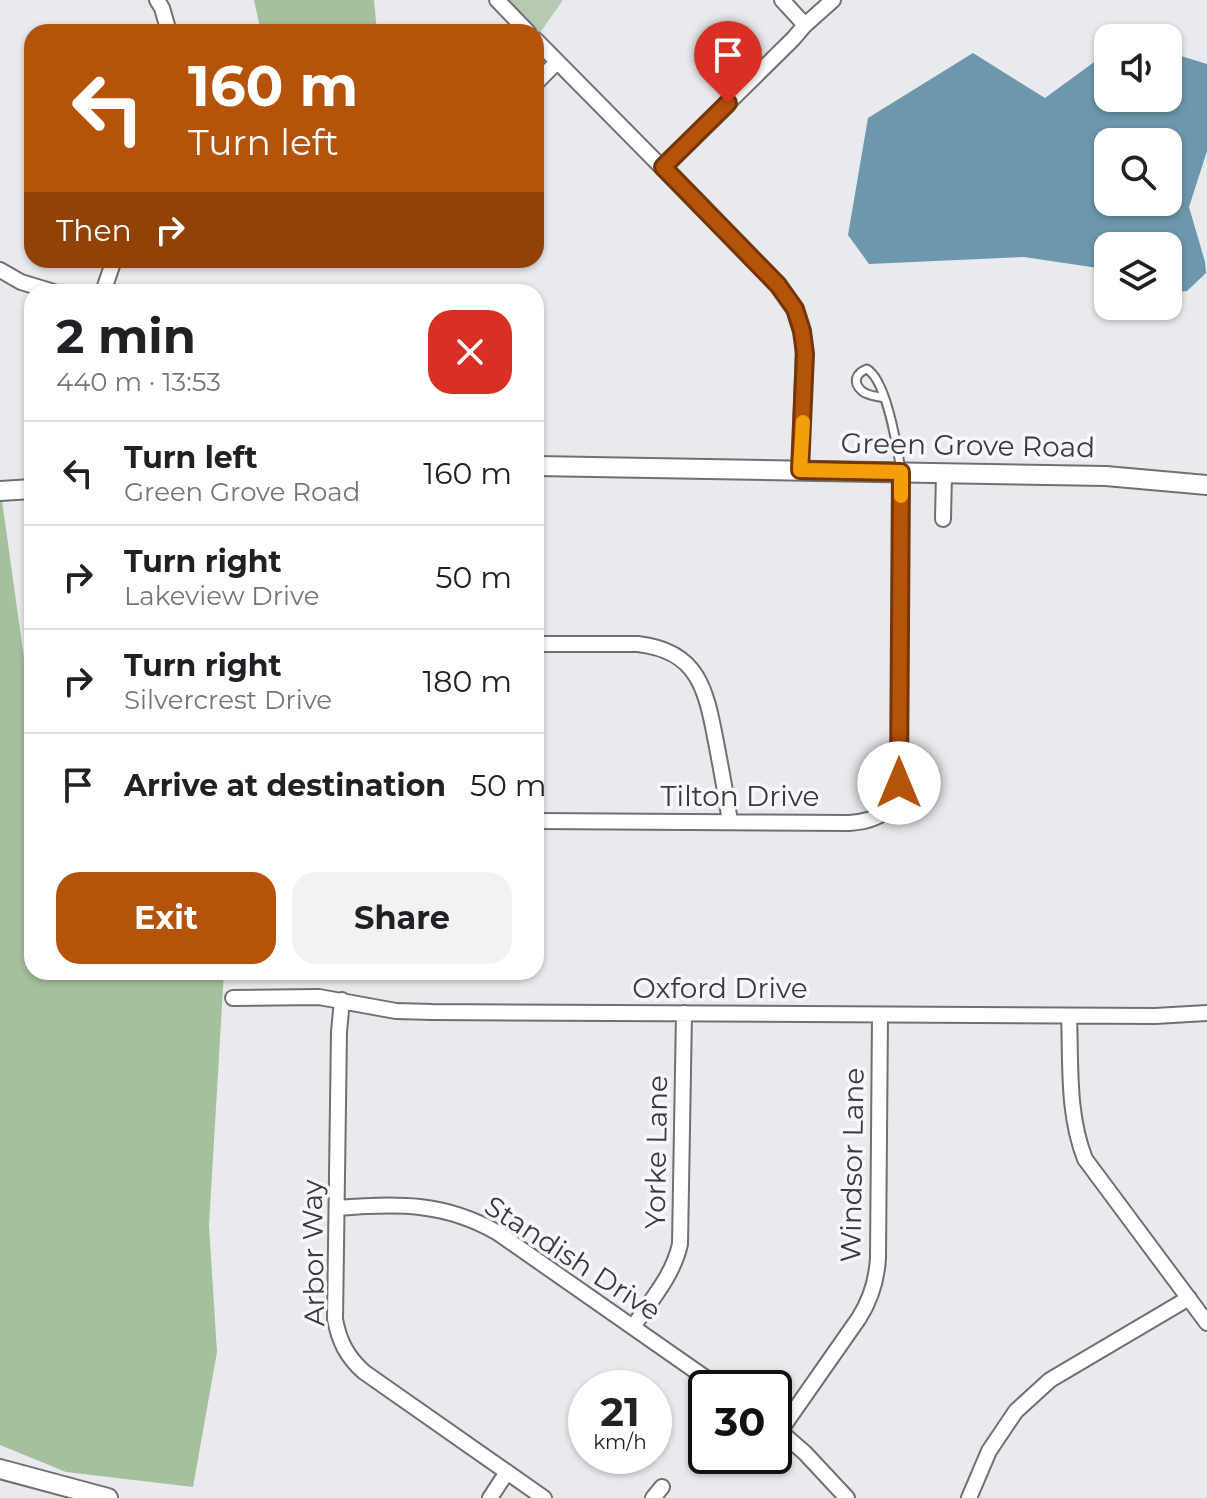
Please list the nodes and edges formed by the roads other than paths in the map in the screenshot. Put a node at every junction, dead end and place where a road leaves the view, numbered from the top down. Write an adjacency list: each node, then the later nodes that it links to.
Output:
1 (157, 0): 5 (street)
2 (497, 0): 6 (street)
3 (782, 0): 7 (street)
4 (833, 0): 7 (street)
5 (167, 24)
6 (520, 24)
7 (805, 25): 11 (street)
8 (544, 48): 9 (street)
9 (557, 62): 10 (street); 11 (street)
10 (544, 75)
11 (663, 167): 16 (street)
12 (0, 270): 13 (street)
13 (28, 284)
14 (884, 398): 14 (lane); 17 (lane)
15 (544, 466): 16 (street, Green Grove Road)
16 (800, 470): 17 (street, Green Grove Road)
17 (901, 472): 18 (street, Green Grove Road); 25 (street, Tilton Drive)
18 (944, 473): 19 (street, Green Grove Road); 22 (street)
19 (1207, 485)
20 (24, 490): 21 (street)
21 (0, 491)
22 (943, 519)
23 (544, 644): 25 (street)
24 (544, 821): 25 (street, Tilton Drive)
25 (730, 822)
26 (233, 998): 27 (street, Oxford Drive)
27 (342, 1000): 28 (street, Oxford Drive); 32 (street, Arbor Way)
28 (684, 1013): 30 (street, Oxford Drive); 35 (street, Yorke Lane)
29 (1207, 1013): 31 (street, Oxford Drive)
30 (880, 1015): 31 (street, Oxford Drive); 37 (street, Windsor Lane)
31 (1069, 1016): 33 (street)
32 (337, 1208): 35 (street, Standish Drive); 40 (street, Arbor Way)
33 (1189, 1298): 34 (street); 45 (street)
34 (1207, 1323)
35 (633, 1327): 36 (street, Standish Drive)
36 (694, 1370)
37 (792, 1408)
38 (792, 1441): 44 (street)
39 (0, 1469): 41 (street)
40 (507, 1472): 42 (street); 43 (street, Arbor Way)
41 (108, 1498)
42 (490, 1498)
43 (544, 1498)
44 (847, 1498)
45 (969, 1498)

